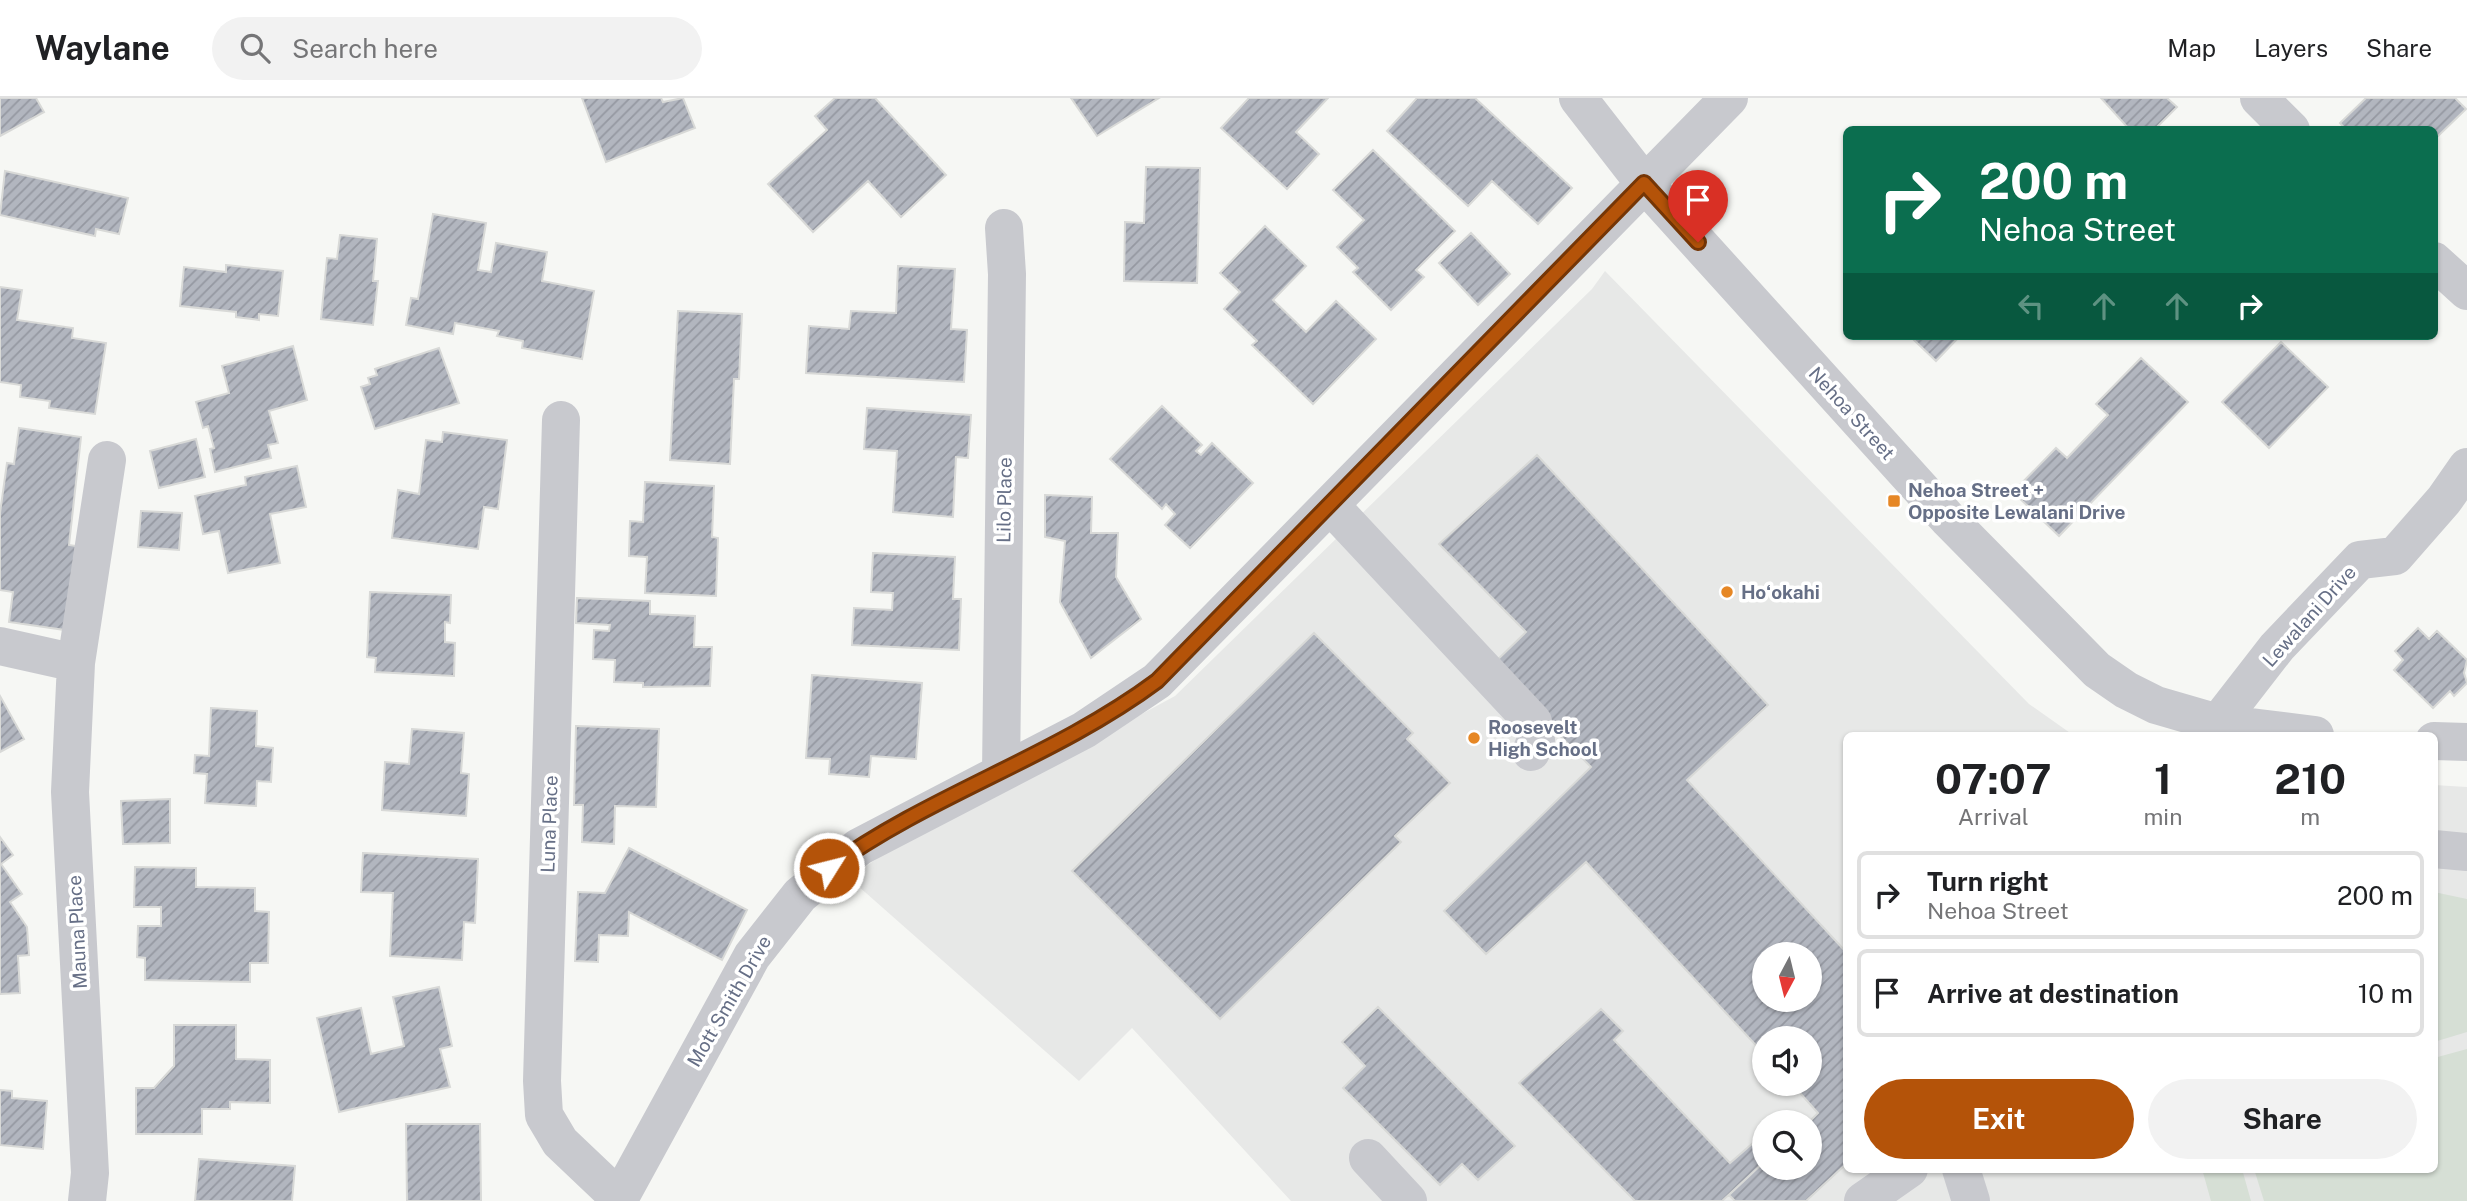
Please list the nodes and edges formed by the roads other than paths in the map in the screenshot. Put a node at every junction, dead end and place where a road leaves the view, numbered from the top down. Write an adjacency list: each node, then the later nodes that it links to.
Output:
1 (1578, 98): 5 (street, Nehoa Street)
2 (1729, 98): 5 (street, Mott Smith Drive)
3 (2259, 98): 4 (street)
4 (2287, 126)
5 (1644, 183): 12 (street, Mott Smith Drive); 15 (street, Nehoa Street)
6 (1004, 228): 20 (street, Lilo Place)
7 (2438, 265): 8 (street)
8 (2467, 291)
9 (561, 420): 26 (street, Luna Place)
10 (107, 460): 14 (street, Mauna Place)
11 (2467, 467): 15 (street, Lewalani Drive)
12 (1331, 506): 19 (street); 20 (street, Mott Smith Drive)
13 (0, 646): 14 (street)
14 (76, 663): 27 (street, Mauna Place)
15 (2218, 723): 16 (street, Nehoa Street)
16 (2291, 732)
17 (2438, 741): 18 (street)
18 (2467, 742)
19 (1531, 752)
20 (1001, 773): 26 (street, Mott Smith Drive)
21 (2438, 849): 22 (street)
22 (2467, 852)
23 (1368, 1158): 28 (street)
24 (1903, 1173): 29 (street)
25 (1962, 1173): 30 (street)
26 (618, 1200)
27 (87, 1201)
28 (1408, 1201)
29 (1863, 1201)
30 (1971, 1201)

